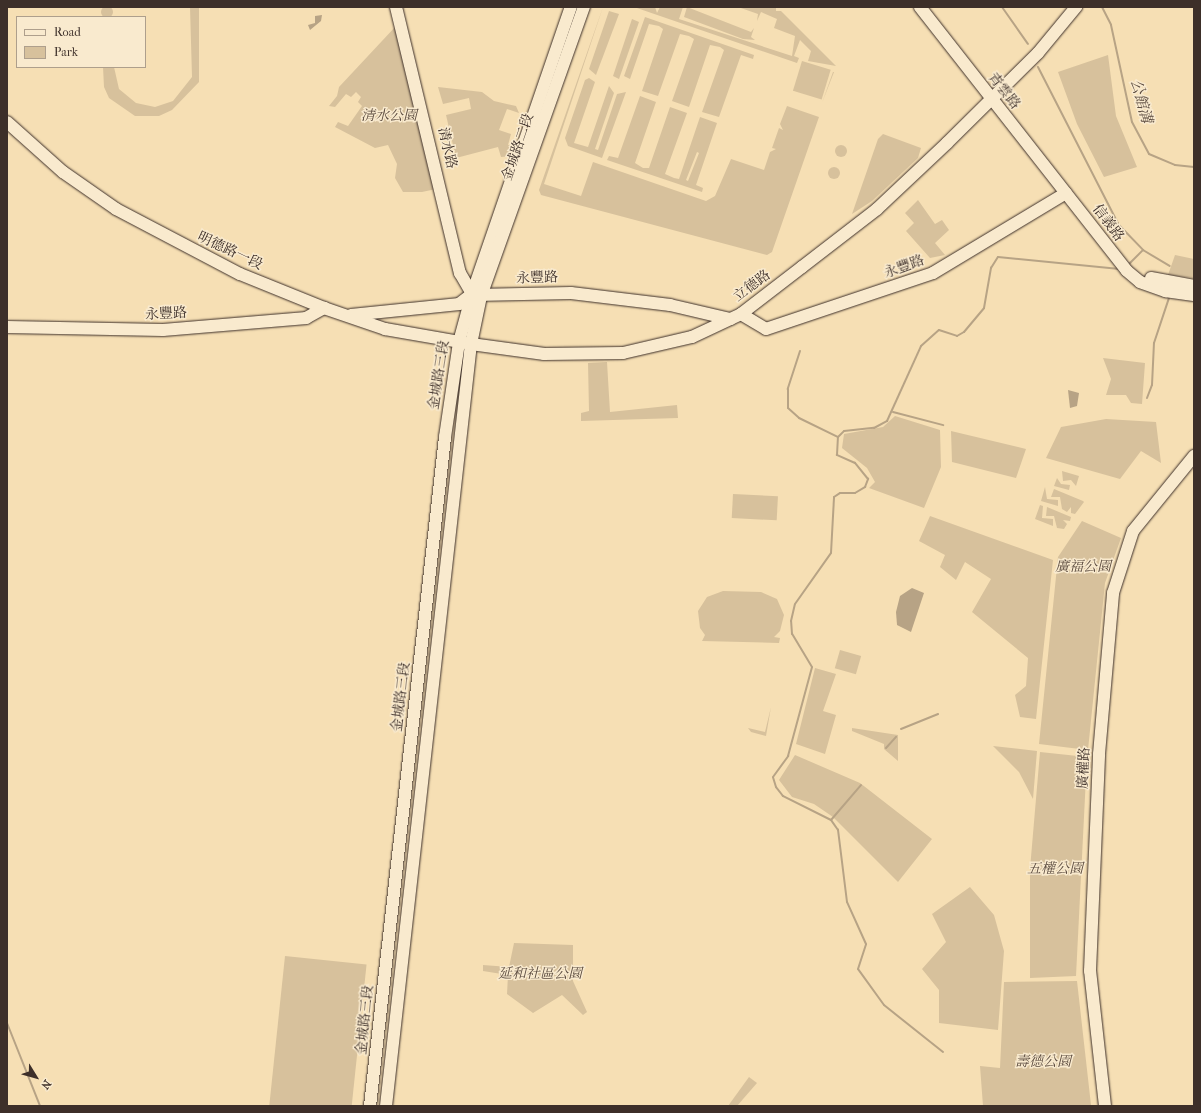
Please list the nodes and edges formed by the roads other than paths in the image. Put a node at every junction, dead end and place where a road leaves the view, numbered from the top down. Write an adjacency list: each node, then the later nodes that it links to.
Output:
1 (396, 7): 11 (street, 清水路)
2 (571, 7): 11 (street, 金城路二段)
3 (584, 7): 11 (street, 金城路二段)
4 (920, 7): 6 (street, 青雲路)
5 (1076, 7): 6 (street, 立德路)
6 (990, 98): 8 (street, 青雲路); 15 (street, 立德路)
7 (7, 122): 13 (street, 明德路一段)
8 (1066, 193): 9 (street, 信義路); 15 (street, 永豐路)
9 (1127, 270): 10 (street); 12 (street, 信義路)
10 (1194, 286)
11 (476, 295): 14 (street); 15 (street, 永豐路); 17 (street, 金城路三段)
12 (1194, 295)
13 (324, 308): 14 (street, 明德路一段); 16 (street, 永豐路)
14 (347, 316): 17 (street, 明德路一段)
15 (736, 316): 17 (street, 立德路)
16 (7, 327)
17 (465, 343): 19 (street, 金城路三段); 20 (street, 金城路三段)
18 (1194, 456): 21 (street, 廣權路)
19 (370, 1106)
20 (386, 1106)
21 (1105, 1106)

